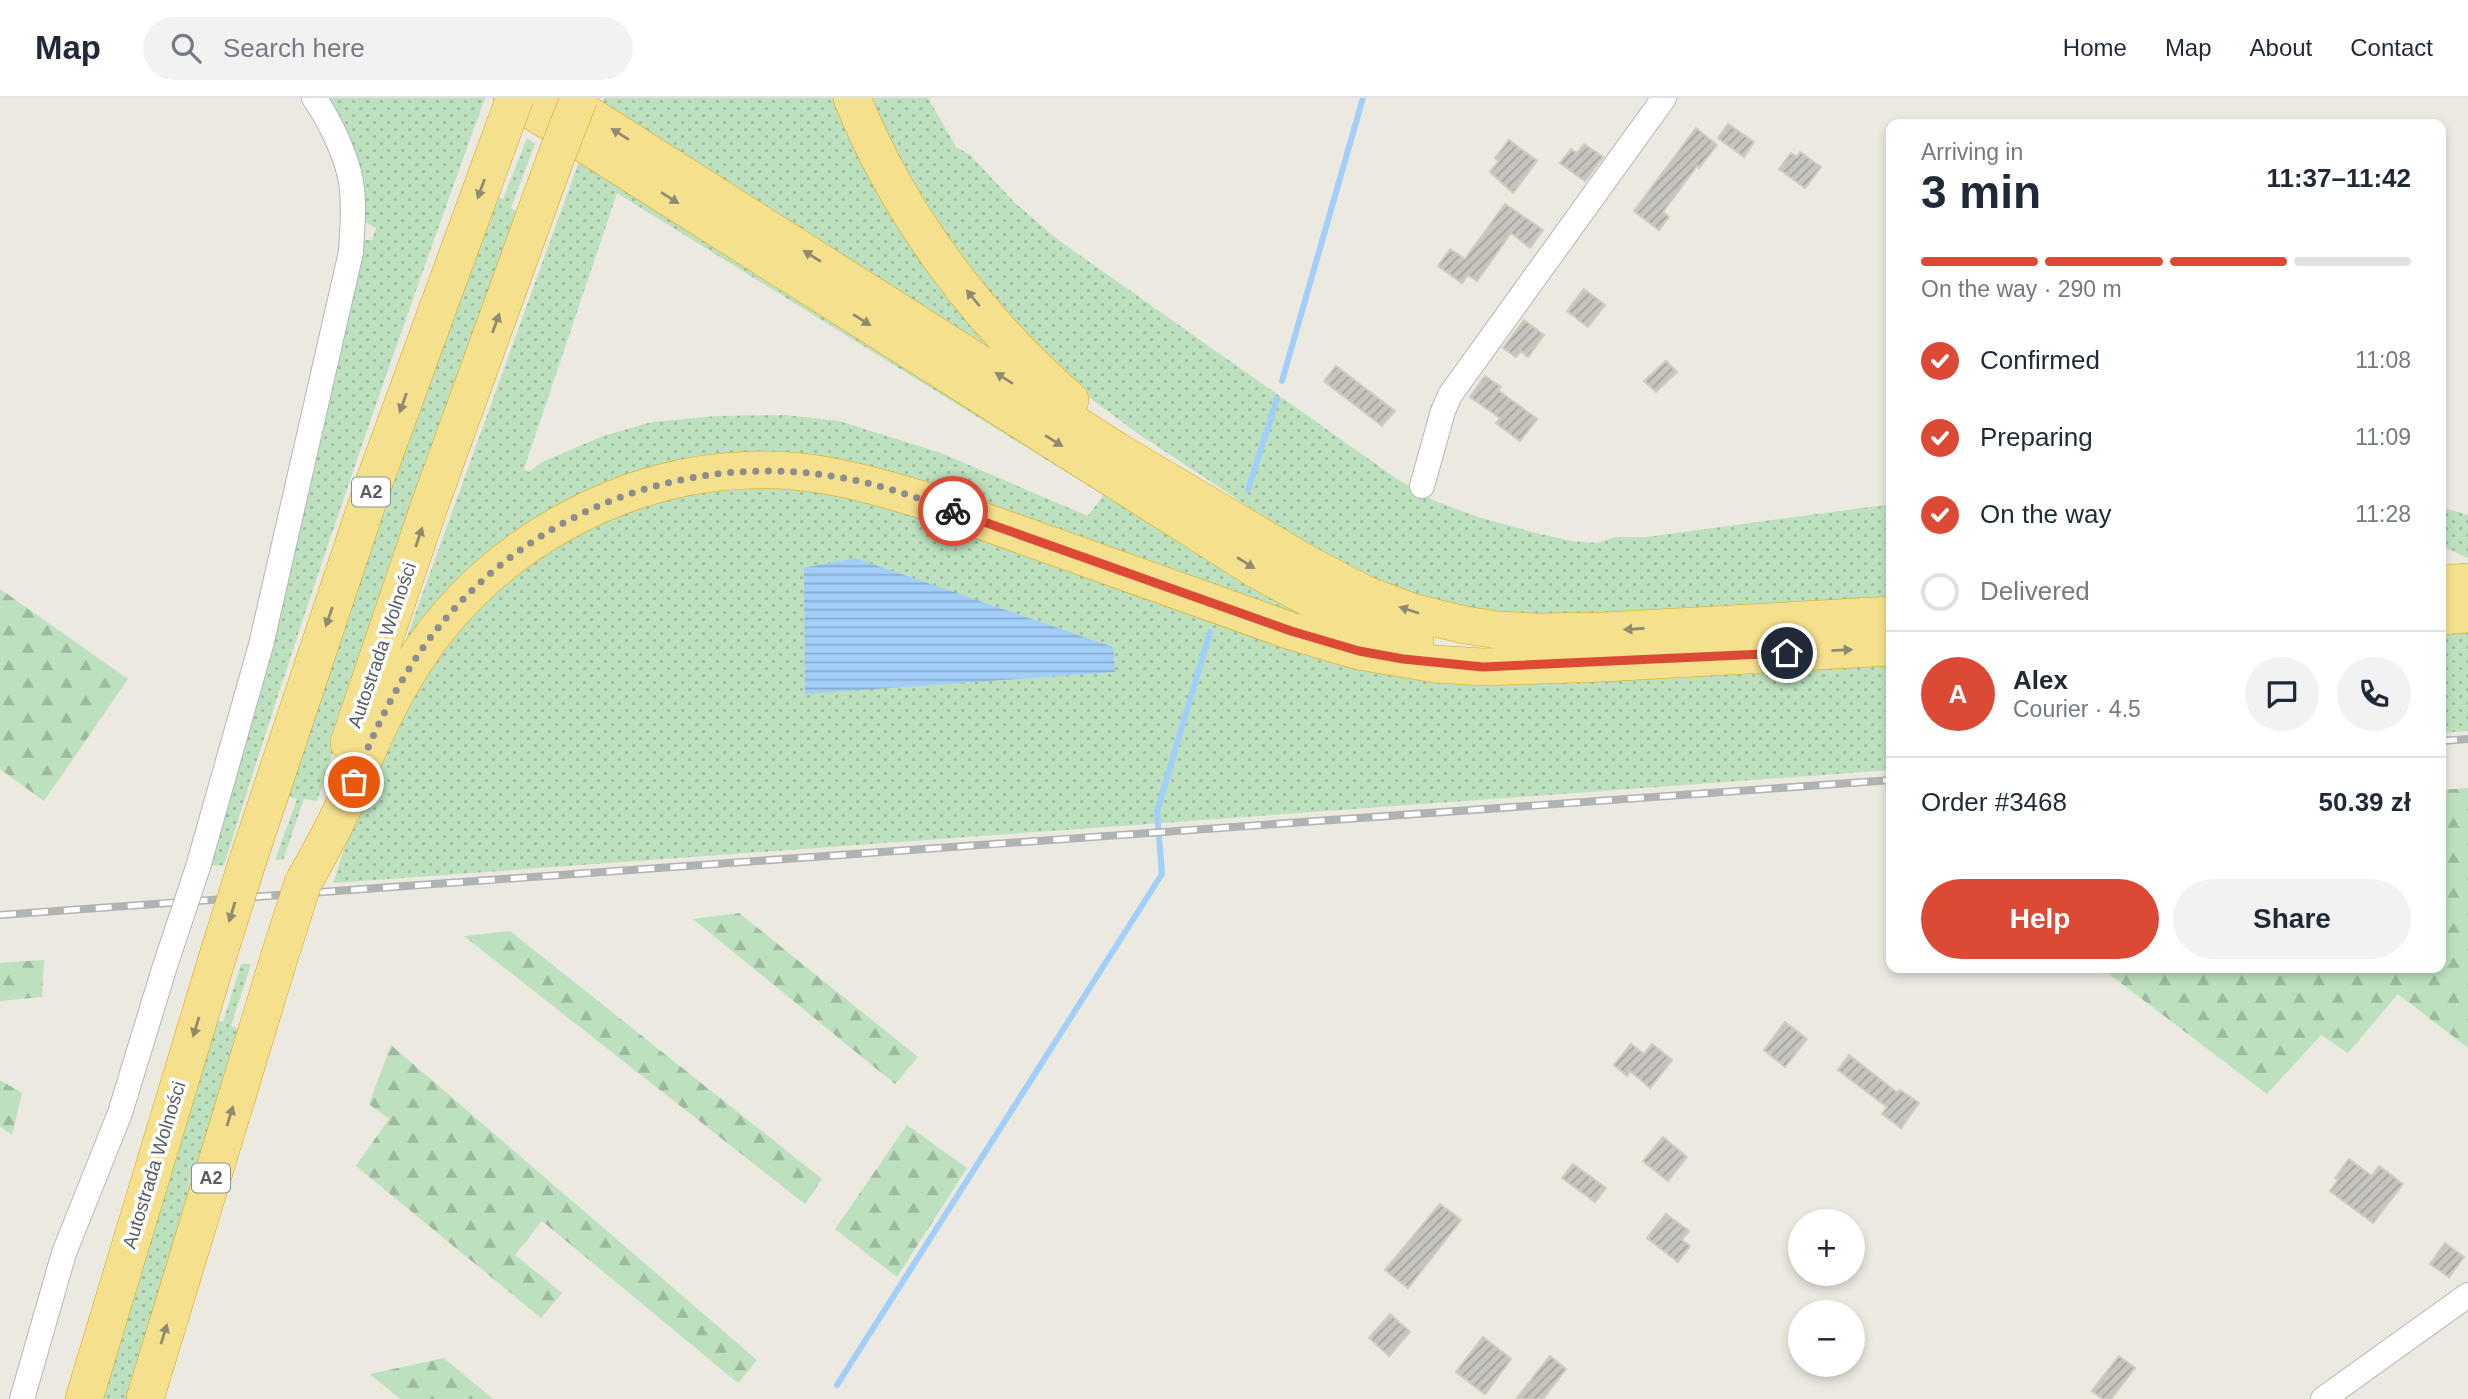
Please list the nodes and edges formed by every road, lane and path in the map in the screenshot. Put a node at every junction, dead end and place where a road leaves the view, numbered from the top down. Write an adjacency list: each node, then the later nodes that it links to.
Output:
1 (314, 98): 18 (street, bridge)
2 (562, 98): 8 (highway, one-way to 2)
3 (579, 98): 16 (highway, Autostrada Wolności / A2, one-way to 3, bridge)
4 (852, 98): 8 (highway, one-way to 4)
5 (1664, 98): 7 (street)
6 (511, 107): 15 (highway, one-way to 15); 19 (highway, Autostrada Wolności / A2, one-way to 19, bridge)
7 (1422, 486)
8 (1208, 503): 12 (highway, one-way to 8)
9 (2468, 582): 10 (highway)
10 (2446, 584)
11 (2468, 614): 13 (highway)
12 (1886, 615)
13 (2446, 615)
14 (1886, 647): 15 (highway, one-way to 14)
15 (1529, 664): 16 (highway)
16 (311, 866): 20 (highway, Autostrada Wolności / A2, one-way to 16, bridge)
17 (2468, 1295): 21 (street)
18 (22, 1399)
19 (84, 1399)
20 (145, 1399)
21 (2323, 1399)

